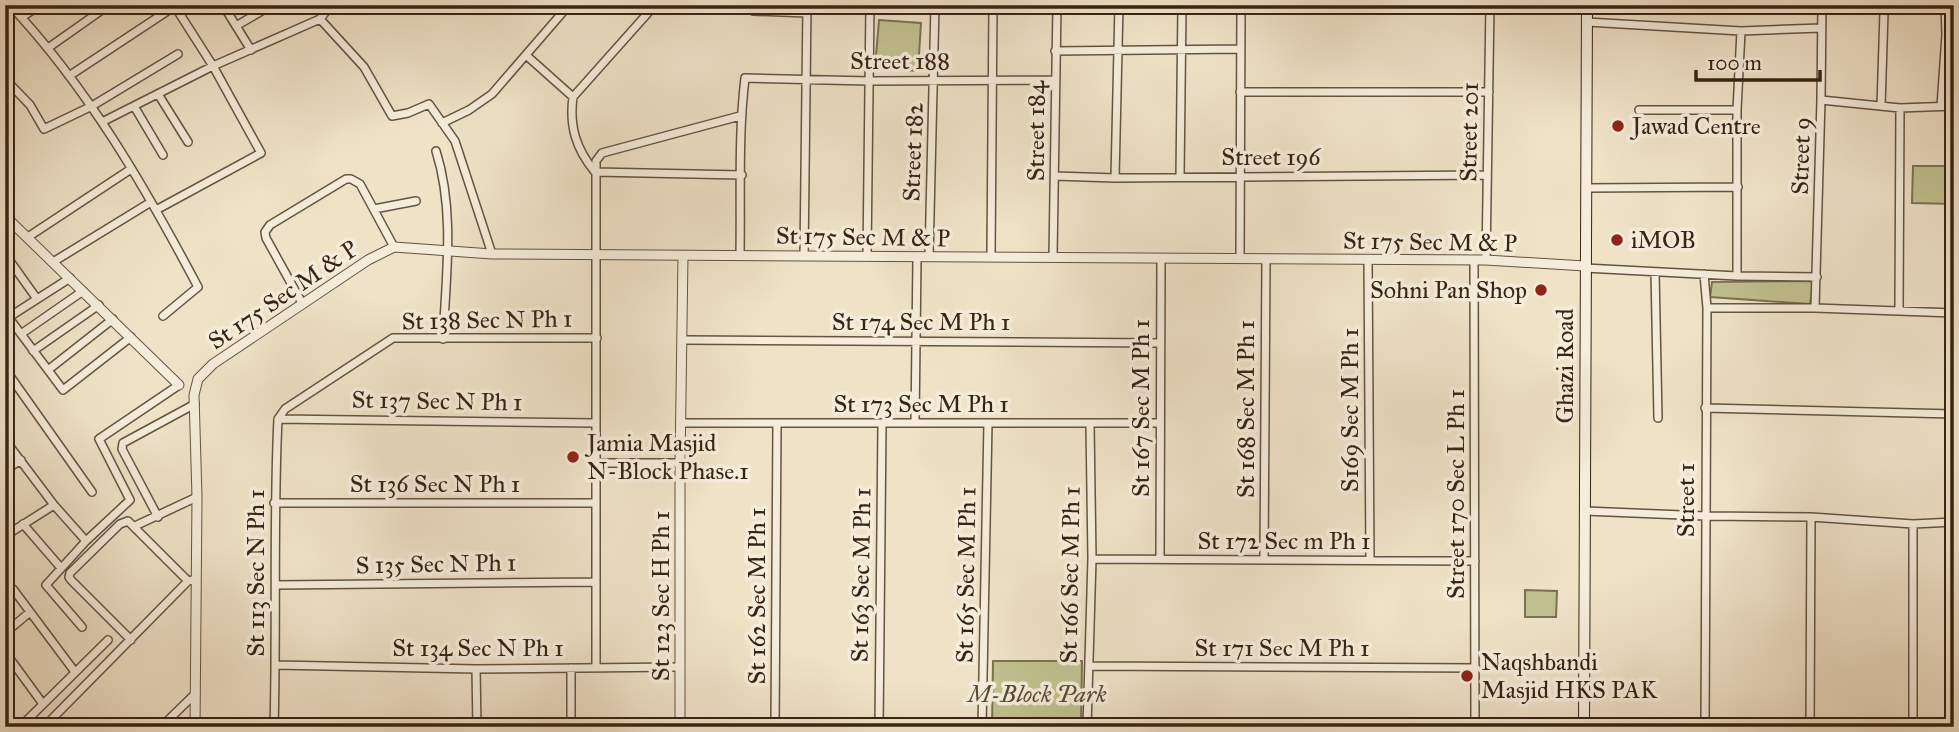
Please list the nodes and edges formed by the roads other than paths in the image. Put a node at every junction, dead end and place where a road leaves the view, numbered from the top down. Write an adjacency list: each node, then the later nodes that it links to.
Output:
1 (10, 5): 26 (street)
2 (40, 5): 26 (street)
3 (109, 5): 33 (street)
4 (174, 5): 41 (street); 42 (street)
5 (223, 5): 29 (street)
6 (272, 5): 29 (street)
7 (331, 5): 27 (street)
8 (569, 5): 40 (street)
9 (655, 5): 52 (street)
10 (745, 5): 24 (street)
11 (870, 5): 46 (street)
12 (935, 5): 47 (street, Street 182)
13 (993, 5): 48 (street)
14 (1057, 5): 38 (street, Street 184)
15 (1119, 5): 34 (street)
16 (1182, 5): 35 (street)
17 (1587, 5): 28 (main road, Ghazi Road)
18 (1822, 5): 30 (street, Street 9)
19 (1945, 5): 32 (street)
20 (1490, 6): 22 (street); 50 (street, Street 201)
21 (1329, 7): 22 (street); 23 (street)
22 (1404, 7)
23 (1241, 8): 36 (street)
24 (807, 9): 44 (street)
25 (1884, 12): 56 (street)
26 (22, 18): 33 (street)
27 (320, 19): 37 (street); 64 (street)
28 (1587, 22): 31 (street); 77 (main road, Ghazi Road)
29 (236, 26): 37 (street)
30 (1821, 28): 31 (street); 53 (street, Street 9)
31 (1741, 31): 61 (street)
32 (1950, 35): 57 (street)
33 (48, 48): 42 (street)
34 (1118, 48): 35 (street); 38 (street); 75 (street)
35 (1182, 49): 36 (street); 74 (street)
36 (1240, 49): 49 (street)
37 (251, 50): 41 (street)
38 (1055, 51): 45 (street, Street 184)
39 (178, 54): 54 (street)
40 (527, 56): 52 (street); 64 (street)
41 (213, 66): 51 (street); 81 (street)
42 (69, 76): 54 (street)
43 (5, 79): 54 (street)
44 (805, 79): 46 (street, Street 188); 62 (street, Street 188); 91 (street)
45 (1055, 80): 48 (street, Street 188); 71 (street, Street 184)
46 (869, 81): 47 (street, Street 188); 92 (street)
47 (934, 81): 48 (street, Street 188); 94 (street, Street 182)
48 (993, 81): 95 (street)
49 (1240, 92): 50 (street); 72 (street)
50 (1489, 92): 73 (street, Street 201)
51 (158, 94): 55 (street); 65 (street)
52 (573, 97): 69 (street)
53 (1821, 100): 56 (street); 108 (street, Street 9)
54 (92, 106): 63 (street)
55 (134, 106): 63 (street); 67 (street)
56 (1881, 106): 59 (street)
57 (1941, 106): 58 (street); 59 (street)
58 (1954, 106)
59 (1900, 108): 116 (street)
60 (1639, 110): 61 (street)
61 (1737, 110): 76 (street)
62 (740, 116): 69 (street); 70 (street)
63 (102, 122): 68 (street)
64 (442, 123): 88 (street)
65 (188, 142)
66 (436, 151): 85 (street)
67 (163, 155)
68 (131, 169): 79 (street); 83 (street)
69 (595, 172): 70 (street); 86 (street)
70 (742, 175): 89 (street)
71 (1055, 176): 75 (street, Street 196); 93 (street, Street 184)
72 (1239, 176): 73 (street, Street 196); 74 (street, Street 196); 98 (street)
73 (1487, 176): 101 (street, Street 201)
74 (1180, 177): 75 (street, Street 196)
75 (1115, 178)
76 (1738, 187): 77 (street); 107 (street)
77 (1586, 188): 104 (main road, Ghazi Road)
78 (416, 201): 80 (street)
79 (151, 202): 81 (street); 103 (street)
80 (374, 209): 84 (street); 112 (street)
81 (156, 210): 118 (street)
82 (5, 216): 83 (street)
83 (28, 237): 103 (street)
84 (394, 247): 85 (street, St 175 Sec M & P); 112 (street, St 175 Sec M & P)
85 (448, 251): 88 (street, St 175 Sec M & P); 124 (street)
86 (595, 253): 88 (street, St 175 Sec M & P); 90 (street, St 175 Sec M & P); 123 (street)
87 (5, 254): 111 (street)
88 (492, 254)
89 (740, 254): 90 (street, St 175 Sec M & P); 91 (street, St 175 Sec M & P)
90 (683, 256): 125 (street, St 123 Sec H Ph 1)
91 (804, 256): 92 (street, St 175 Sec M & P)
92 (867, 256): 96 (street, St 175 Sec M & P)
93 (1053, 256): 95 (street, St 175 Sec M & P); 97 (street, St 175 Sec M & P)
94 (929, 257): 95 (street, St 175 Sec M & P); 96 (street, St 175 Sec M & P)
95 (991, 257)
96 (917, 258): 126 (street)
97 (1161, 258): 98 (street, St 175 Sec M & P); 127 (street, St 167 Sec M Ph 1)
98 (1240, 259): 99 (street, St 175 Sec M & P)
99 (1266, 260): 100 (street, St 175 Sec M & P); 167 (street, St 168 Sec M Ph 1)
100 (1368, 260): 102 (street, St 175 Sec M & P); 168 (street, S169 Sec M Ph 1)
101 (1486, 260): 102 (street, St 175 Sec M & P); 104 (street, St 175 Sec M & P)
102 (1474, 261): 169 (street, Street 170 Sec L Ph 1)
103 (53, 262): 109 (street)
104 (1585, 267): 105 (street); 155 (main road, Ghazi Road)
105 (1656, 272): 106 (street); 135 (street)
106 (1704, 274): 107 (street); 114 (street, Street 1)
107 (1737, 276): 108 (street)
108 (1816, 277): 115 (street, Street 9)
109 (70, 278): 110 (street); 111 (street)
110 (83, 291): 113 (street); 121 (street)
111 (37, 299): 119 (street)
112 (302, 303): 132 (street, St 175 Sec M & P)
113 (99, 305): 120 (street); 128 (street)
114 (1707, 308): 115 (street); 133 (street, Street 1)
115 (1815, 308): 116 (street)
116 (1899, 309): 117 (street)
117 (1953, 313): 134 (street)
118 (163, 316)
119 (7, 319): 121 (street)
120 (113, 319): 122 (street); 130 (street)
121 (21, 334): 128 (street)
122 (131, 337): 130 (street); 131 (street)
123 (597, 338): 124 (street, St 138 Sec N Ph 1); 137 (street)
124 (443, 339): 136 (street, St 138 Sec N Ph 1)
125 (683, 340): 126 (street, St 174 Sec M Ph 1); 138 (street, St 123 Sec H Ph 1)
126 (917, 342): 127 (street, St 174 Sec M Ph 1); 139 (street)
127 (1159, 343): 140 (street, St 167 Sec M Ph 1)
128 (33, 351): 130 (street)
129 (5, 369): 150 (street)
130 (48, 370)
131 (179, 385): 164 (street)
132 (195, 400): 151 (street); 157 (street)
133 (1705, 408): 134 (street); 156 (street, Street 1)
134 (1952, 414): 159 (street)
135 (1658, 418)
136 (278, 419): 137 (street, St 137 Sec N Ph 1); 152 (street, St 113 Sec N Ph 1)
137 (595, 423): 147 (street)
138 (682, 423): 141 (street, St 173 Sec M Ph 1); 148 (street, St 123 Sec H Ph 1)
139 (915, 423): 142 (street, St 173 Sec M Ph 1); 143 (street, St 173 Sec M Ph 1)
140 (1160, 423): 144 (street, St 173 Sec M Ph 1); 166 (street, St 167 Sec M Ph 1)
141 (778, 424): 142 (street, St 173 Sec M Ph 1); 199 (street, St 162 Sec M Ph 1)
142 (882, 424): 200 (street, St 163 Sec M Ph 1)
143 (988, 424): 144 (street, St 173 Sec M Ph 1); 201 (street, St 165 Sec M Ph 1)
144 (1090, 424): 165 (street, St 166 Sec M Ph 1)
145 (5, 440): 146 (street)
146 (21, 460): 149 (street); 154 (street)
147 (596, 463): 148 (street); 153 (street)
148 (680, 463): 183 (street, St 123 Sec H Ph 1)
149 (5, 471)
150 (92, 492)
151 (197, 497): 157 (street); 171 (street)
152 (274, 503): 153 (street, St 136 Sec N Ph 1); 173 (street, St 113 Sec N Ph 1)
153 (596, 503): 172 (street)
154 (54, 505): 160 (street); 164 (street)
155 (1585, 511): 156 (street); 204 (main road, Ghazi Road)
156 (1706, 516): 158 (street); 205 (street, Street 1)
157 (158, 517): 162 (street)
158 (1811, 517): 161 (street); 206 (street)
159 (1952, 522): 161 (street)
160 (23, 524): 163 (street); 170 (street)
161 (1913, 524): 207 (street)
162 (135, 526): 171 (street); 179 (street)
163 (5, 536)
164 (86, 541): 170 (street)
165 (1092, 559): 166 (street, St 172 Sec m Ph 1); 182 (street, St 166 Sec M Ph 1)
166 (1160, 559): 167 (street, St 172 Sec m Ph 1)
167 (1264, 560): 168 (street, St 172 Sec m Ph 1)
168 (1370, 561): 169 (street, St 172 Sec m Ph 1)
169 (1475, 561): 186 (street, Street 170 Sec L Ph 1)
170 (61, 568): 176 (street)
171 (192, 580): 179 (street); 189 (street)
172 (596, 582): 173 (street, S 135 Sec N Ph 1); 185 (street)
173 (276, 585): 181 (street, St 113 Sec N Ph 1)
174 (13, 589): 175 (street)
175 (30, 612): 177 (street); 188 (street)
176 (82, 628)
177 (5, 633)
178 (108, 640): 188 (street)
179 (131, 640): 192 (street)
180 (5, 652): 190 (street)
181 (276, 665): 187 (street, St 134 Sec N Ph 1); 195 (street, St 113 Sec N Ph 1)
182 (1089, 666): 186 (street, St 171 Sec M Ph 1); 202 (street, St 166 Sec M Ph 1)
183 (680, 667): 185 (street, St 134 Sec N Ph 1); 198 (street, St 123 Sec H Ph 1)
184 (572, 668): 185 (street, St 134 Sec N Ph 1); 187 (street, St 134 Sec N Ph 1); 197 (street)
185 (596, 668)
186 (1476, 668): 203 (street, Street 170 Sec L Ph 1)
187 (476, 669): 196 (street)
188 (75, 672): 190 (street)
189 (195, 694): 193 (street); 194 (street)
190 (43, 704): 191 (street)
191 (20, 727)
192 (44, 727)
193 (161, 727)
194 (195, 727)
195 (274, 727)
196 (477, 727)
197 (571, 727)
198 (680, 727)
199 (775, 727)
200 (879, 727)
201 (982, 727)
202 (1087, 727)
203 (1475, 727)
204 (1584, 727)
205 (1705, 727)
206 (1810, 727)
207 (1913, 727)

